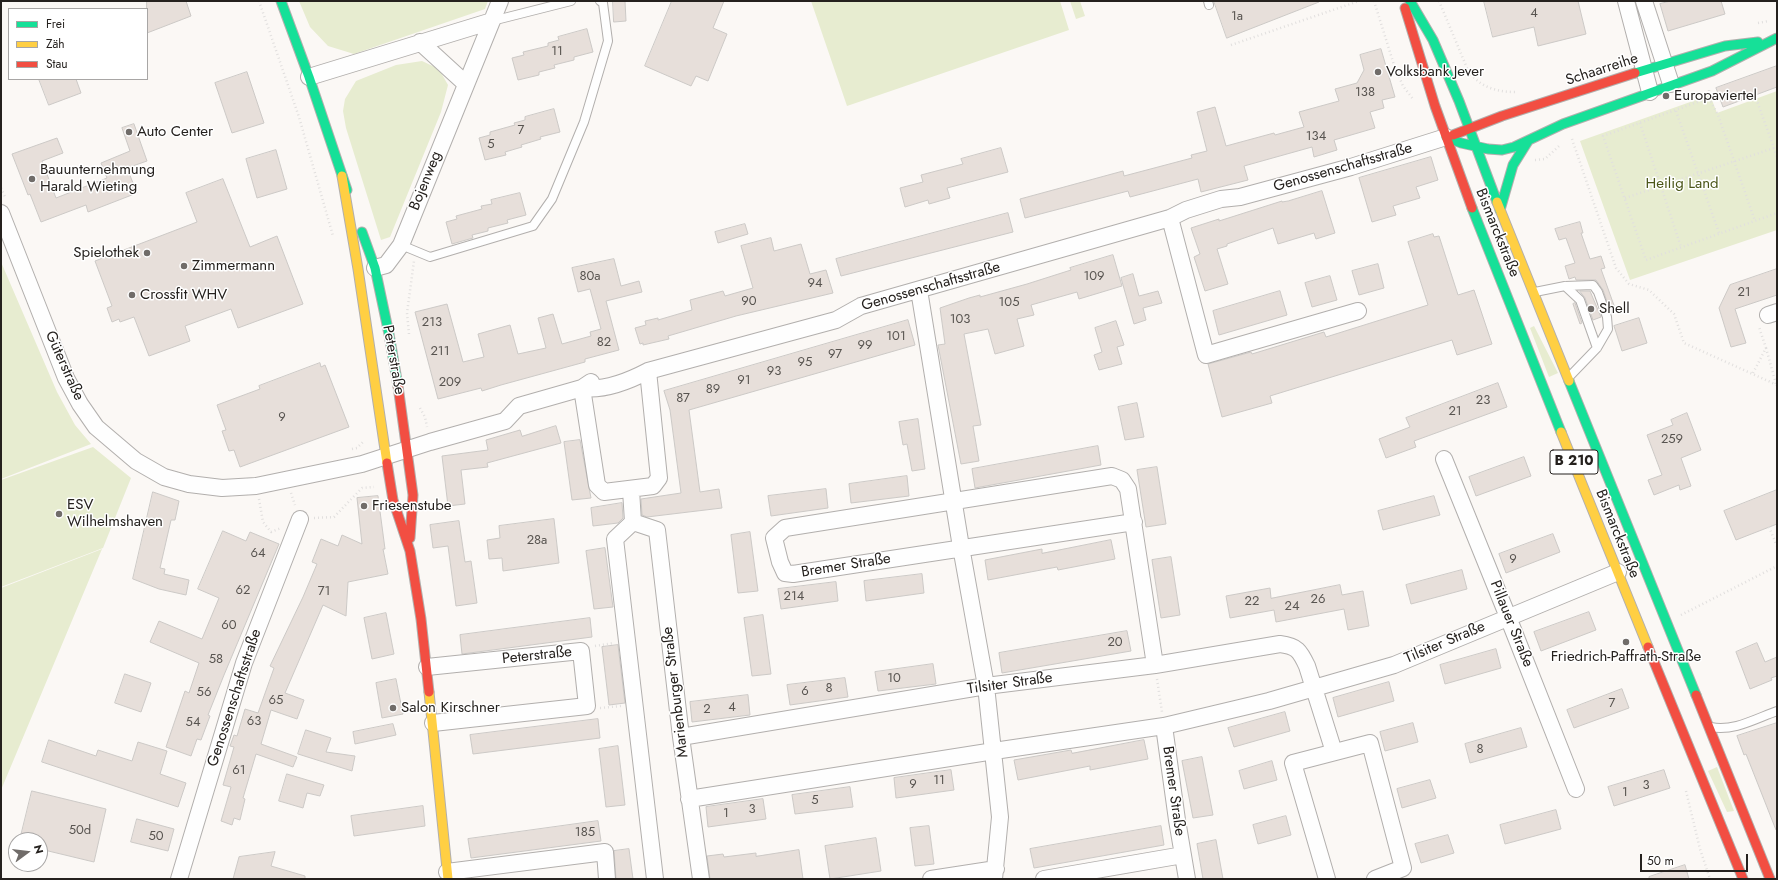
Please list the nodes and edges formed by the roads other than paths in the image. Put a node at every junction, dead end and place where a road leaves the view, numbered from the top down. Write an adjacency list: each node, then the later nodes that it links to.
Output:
1 (281, 1): 14 (main road, Peterstraße)
2 (500, 1): 9 (street, Bojenweg)
3 (571, 1): 9 (lane)
4 (600, 1): 26 (lane)
5 (1404, 1): 19 (main road, B 210)
6 (1410, 1): 18 (main road, B 210)
7 (1626, 1): 13 (street)
8 (1644, 1): 12 (street)
9 (492, 21): 11 (street); 15 (street, Bojenweg)
10 (1773, 40): 12 (main road, Schaarreihe); 16 (main road, Schaarreihe)
11 (420, 42): 14 (street); 15 (street)
12 (1664, 64): 13 (main road, Schaarreihe); 16 (street)
13 (1644, 71): 17 (street); 18 (main road, Schaarreihe)
14 (309, 77): 22 (main road, Peterstraße)
15 (466, 84): 26 (street, Bojenweg)
16 (1671, 84): 17 (main road, Schaarreihe)
17 (1650, 92): 20 (main road, Schaarreihe)
18 (1469, 128): 19 (main road, Schaarreihe); 21 (main road, Bismarckstraße / B 210)
19 (1446, 137): 21 (main road); 25 (street, Genossenschaftsstraße); 46 (main road, Bismarckstraße / B 210)
20 (1528, 141): 21 (main road); 24 (main road)
21 (1476, 147): 24 (main road, Bismarckstraße / B 210)
22 (342, 176): 27 (main road, Peterstraße); 37 (main road, Peterstraße)
23 (4, 207): 37 (street, Güterstraße)
24 (1500, 210): 30 (main road, Bismarckstraße / B 210)
25 (1170, 218): 29 (street, Genossenschaftsstraße); 31 (street)
26 (401, 245): 27 (street, Bojenweg)
27 (375, 268): 36 (main road, Peterstraße)
28 (1566, 286): 30 (lane); 32 (lane); 32 (lane)
29 (919, 290): 33 (street, Genossenschaftsstraße); 40 (street)
30 (1534, 292): 34 (main road, Bismarckstraße / B 210)
31 (1358, 311)
32 (1597, 348): 34 (lane)
33 (648, 371): 35 (street, Genossenschaftsstraße); 39 (street)
34 (1568, 378): 55 (main road, Bismarckstraße / B 210)
35 (582, 388): 36 (street, Genossenschaftsstraße); 39 (street)
36 (407, 449): 37 (street, Genossenschaftsstraße); 45 (main road, Peterstraße)
37 (387, 455): 45 (main road, Peterstraße)
38 (1444, 459): 47 (street, Pillauer Straße)
39 (631, 490): 42 (street)
40 (953, 502): 43 (street, Bremer Straße); 44 (street); 44 (street, Bremer Straße)
41 (300, 519): 64 (street, Genossenschaftsstraße)
42 (634, 522): 56 (street, Marienburger Straße); 66 (street)
43 (1134, 522): 44 (street, Bremer Straße); 48 (street, Bremer Straße)
44 (961, 547): 50 (street)
45 (410, 551): 49 (main road, Peterstraße)
46 (1618, 572): 47 (street, Tilsiter Straße); 73 (main road, Bismarckstraße / B 210)
47 (1508, 617): 51 (street, Tilsiter Straße); 59 (street, Pillauer Straße)
48 (1155, 664): 50 (street, Tilsiter Straße); 51 (street, Tilsiter Straße)
49 (427, 667): 53 (main road, Peterstraße); 53 (street, Peterstraße)
50 (986, 686): 56 (street, Tilsiter Straße); 57 (street)
51 (1313, 688): 54 (street, Tilsiter Straße); 58 (street)
52 (1777, 711): 55 (lane)
53 (433, 723): 63 (main road, Peterstraße)
54 (1164, 726): 57 (street, Tilsiter Straße); 61 (street, Bremer Straße)
55 (1709, 727): 74 (main road, Bismarckstraße / B 210)
56 (681, 737): 60 (street, Marienburger Straße)
57 (994, 751): 60 (street, Tilsiter Straße); 62 (street)
58 (1334, 752): 71 (street); 72 (street)
59 (1576, 789)
60 (689, 799): 67 (street, Marienburger Straße)
61 (1183, 855): 69 (street, Bremer Straße); 70 (street, Bremer Straße)
62 (995, 874): 68 (street)
63 (448, 875): 65 (street, Peterstraße)
64 (179, 879)
65 (607, 879)
66 (655, 879)
67 (701, 879)
68 (931, 879)
69 (1044, 879)
70 (1187, 879)
71 (1327, 879)
72 (1375, 879)
73 (1743, 879)
74 (1770, 879)

